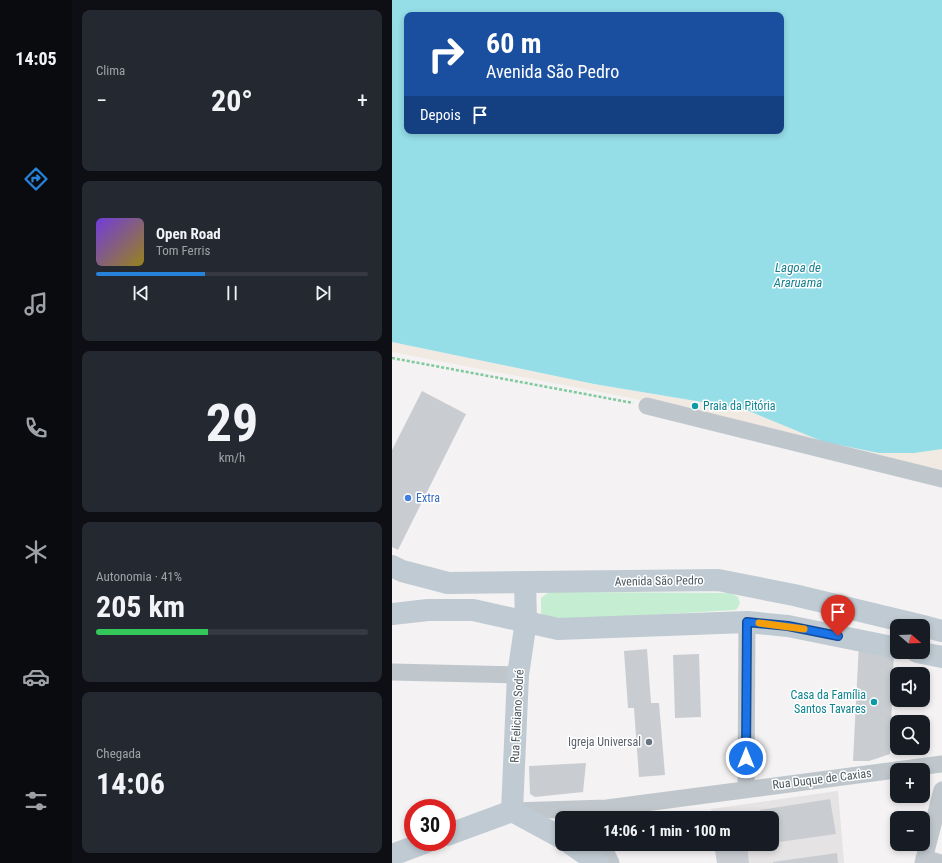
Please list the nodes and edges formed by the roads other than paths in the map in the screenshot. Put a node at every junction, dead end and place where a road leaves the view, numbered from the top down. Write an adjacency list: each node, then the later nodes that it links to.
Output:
1 (647, 406): 2 (street)
2 (942, 479)
3 (392, 566): 4 (street, Avenida São Pedro)
4 (525, 582): 5 (street, Avenida São Pedro); 8 (street, Rua Feliciano Sodré)
5 (794, 595): 7 (street, Avenida São Pedro); 10 (street)
6 (392, 614): 8 (street)
7 (894, 619)
8 (526, 620): 9 (street); 17 (street, Rua Feliciano Sodré)
9 (747, 622): 10 (street); 19 (street)
10 (788, 626): 13 (street)
11 (930, 628): 12 (street, Avenida São Pedro)
12 (942, 631)
13 (890, 647)
14 (930, 655): 15 (street)
15 (942, 657)
16 (392, 672): 17 (street)
17 (518, 675): 21 (street, Rua Feliciano Sodré)
18 (942, 764): 19 (street, Rua Duque de Caxias)
19 (746, 788): 22 (street, Rua Duque de Caxias)
20 (942, 790): 30 (street)
21 (512, 811): 23 (street, Rua Duque de Caxias); 24 (street); 25 (street)
22 (615, 811)
23 (555, 812)
24 (456, 832)
25 (555, 834)
26 (407, 851): 29 (street)
27 (581, 851): 31 (street)
28 (605, 851): 32 (street)
29 (394, 857)
30 (924, 861): 33 (street)
31 (598, 863)
32 (611, 863)
33 (941, 863)

